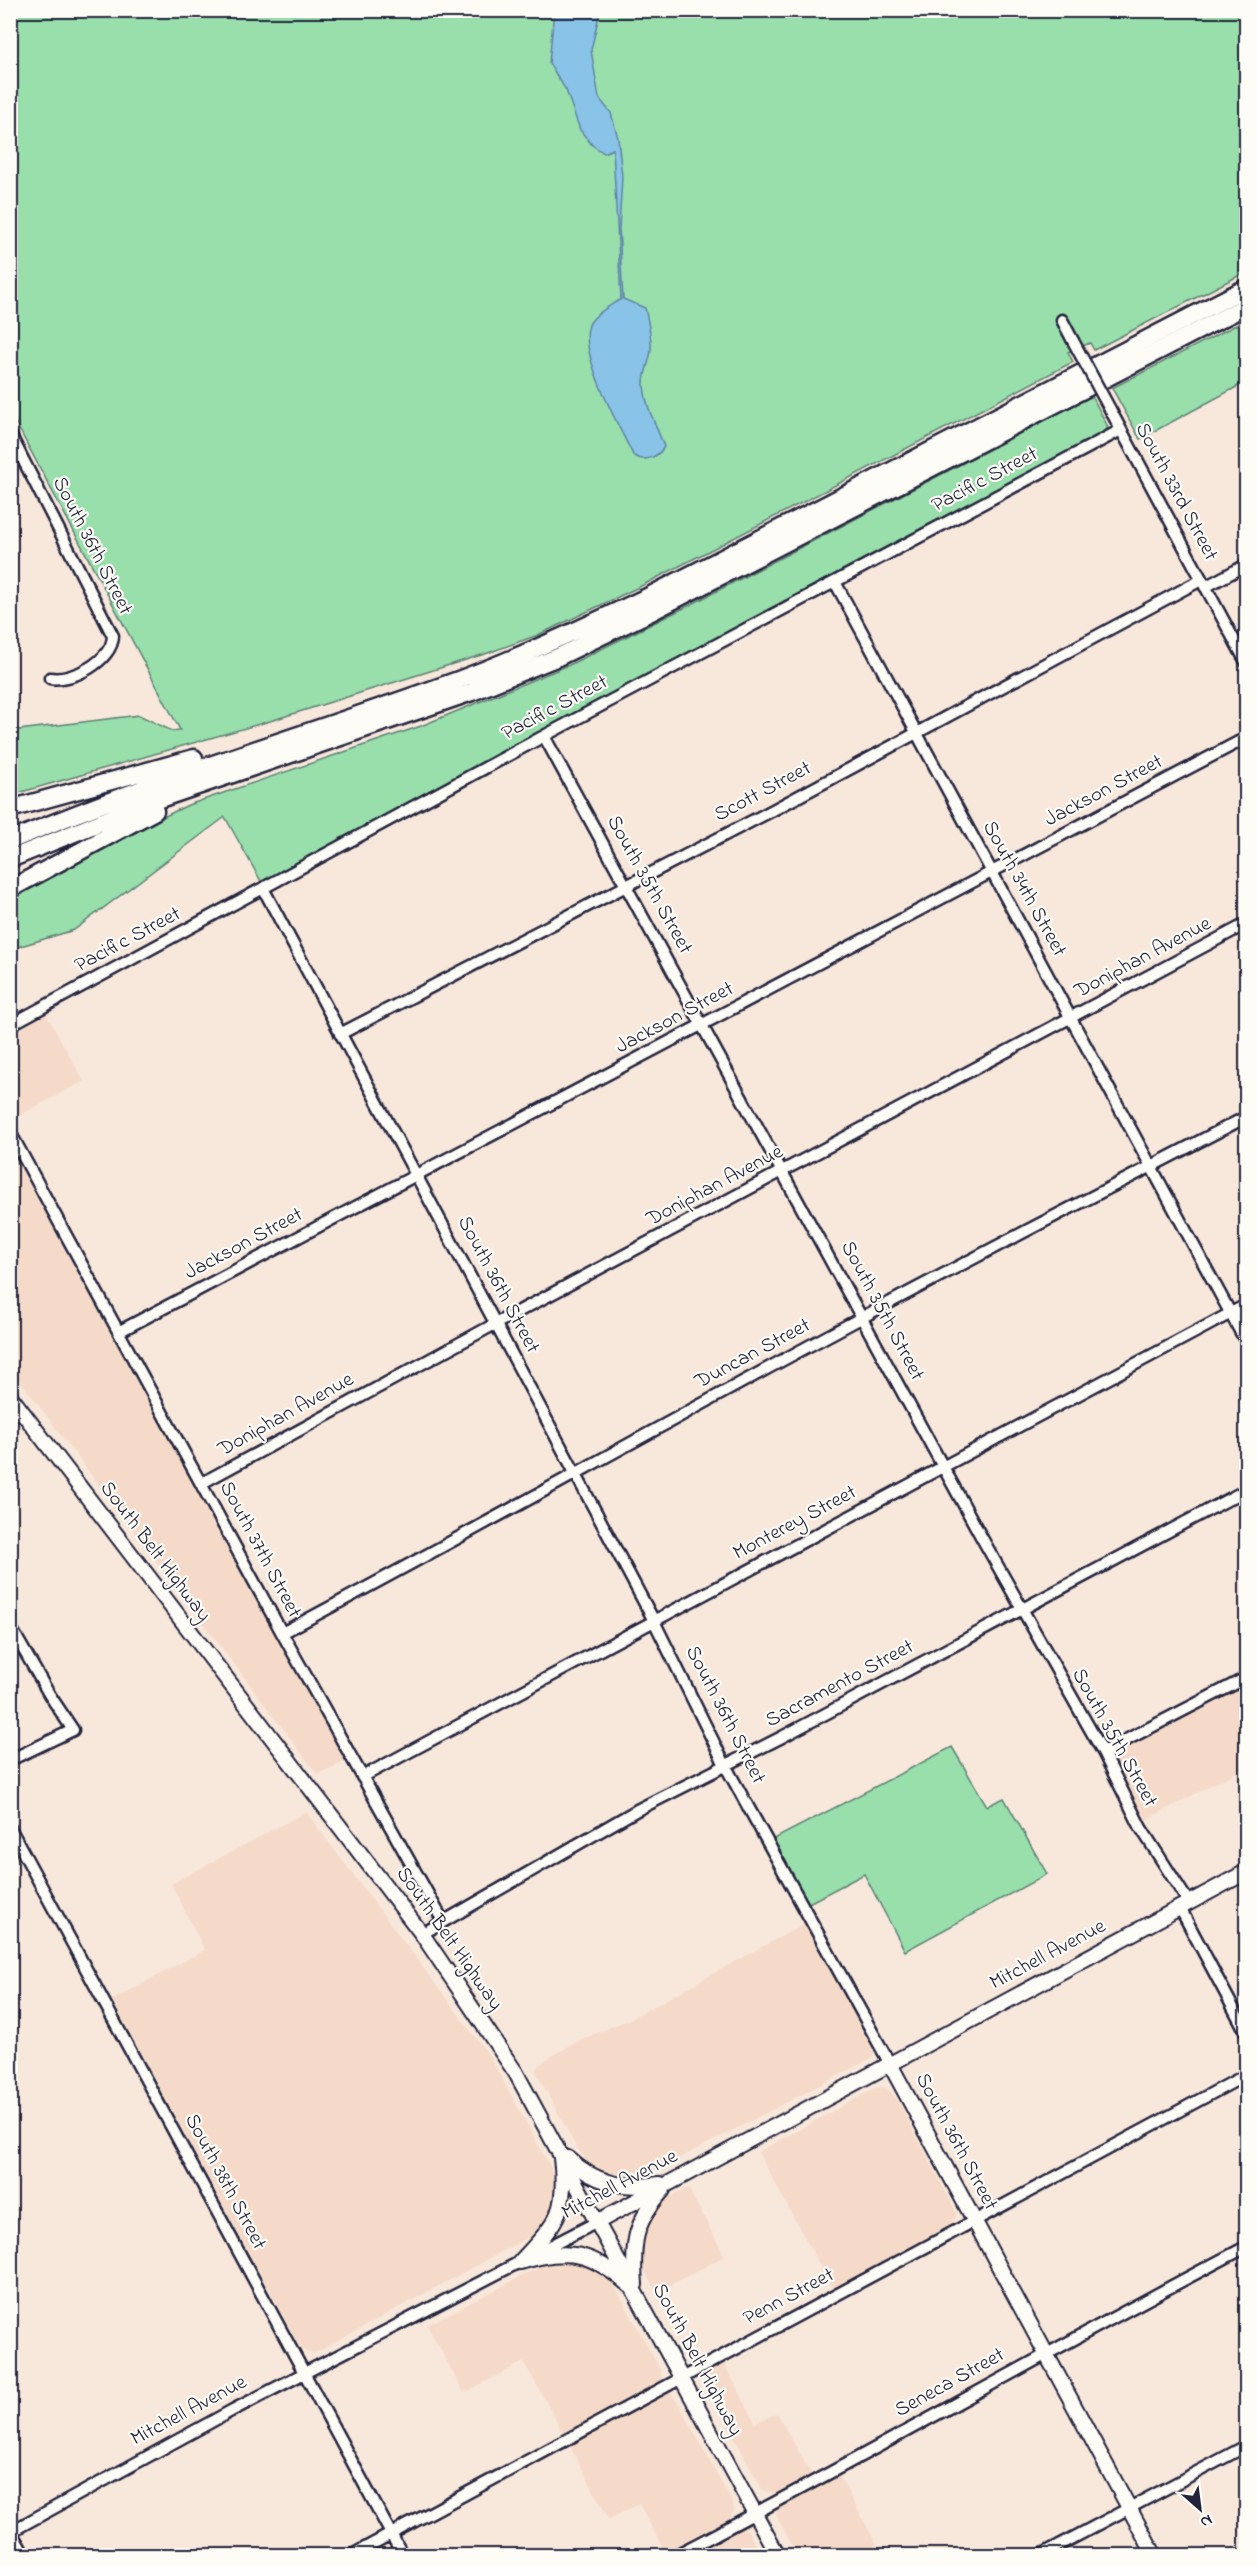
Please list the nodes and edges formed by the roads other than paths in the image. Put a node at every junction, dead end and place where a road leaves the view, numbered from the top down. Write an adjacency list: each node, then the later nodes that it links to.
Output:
1 (1246, 288): 13 (highway)
2 (1246, 306): 15 (highway)
3 (1062, 320): 4 (street, South 33rd Street, bridge)
4 (1121, 430): 7 (street, Pacific Street); 8 (street, South 33rd Street)
5 (10, 434): 10 (street, South 36th Street)
6 (1246, 565): 8 (street, Scott Street)
7 (835, 582): 11 (street, South 34th Street); 12 (street, Pacific Street)
8 (1203, 583): 9 (street, South 33rd Street); 11 (street, Scott Street)
9 (1246, 662)
10 (50, 678)
11 (915, 733): 19 (street, South 34th Street); 20 (street, Scott Street)
12 (544, 736): 20 (street, South 35th Street); 22 (street, Pacific Street)
13 (288, 737): 16 (highway); 17 (highway)
14 (1246, 738): 19 (street, Jackson Street)
15 (239, 770): 18 (highway); 21 (highway)
16 (10, 808)
17 (10, 841)
18 (10, 859)
19 (993, 873): 24 (street, South 34th Street); 26 (street, Jackson Street)
20 (626, 884): 26 (street, South 35th Street); 27 (street, Scott Street)
21 (10, 889)
22 (264, 890): 25 (street, Pacific Street); 27 (street, South 36th Street)
23 (1246, 924): 24 (street, Doniphan Avenue)
24 (1072, 1018): 30 (street, South 34th Street); 31 (street, Doniphan Avenue)
25 (10, 1025)
26 (703, 1025): 31 (street, South 35th Street); 32 (street, Jackson Street)
27 (340, 1034): 32 (street, South 36th Street)
28 (1246, 1117): 30 (street, Duncan Street)
29 (10, 1132): 37 (street, South 37th Street)
30 (1153, 1166): 34 (street, South 34th Street); 35 (street, Duncan Street)
31 (784, 1172): 35 (street, South 35th Street); 36 (street, Doniphan Avenue)
32 (417, 1176): 36 (street, South 36th Street); 37 (street, Jackson Street)
33 (1246, 1305): 34 (street, Monterey Street)
34 (1232, 1313): 38 (street, South 34th Street); 40 (street, Monterey Street)
35 (863, 1317): 40 (street, South 35th Street); 41 (street, Duncan Street)
36 (495, 1324): 41 (street, South 36th Street); 42 (street, Doniphan Avenue)
37 (120, 1331): 42 (street, South 37th Street)
38 (1246, 1342)
39 (10, 1396): 57 (main road, South Belt Highway)
40 (944, 1467): 44 (street, South 35th Street); 45 (street, Monterey Street)
41 (574, 1473): 45 (street, South 36th Street); 47 (street, Duncan Street)
42 (202, 1483): 47 (street, South 37th Street)
43 (1246, 1490): 44 (street, Sacramento Street)
44 (1022, 1610): 49 (street, South 35th Street); 51 (street, Sacramento Street)
45 (654, 1619): 51 (street, South 36th Street); 52 (street, Monterey Street)
46 (10, 1626): 50 (street)
47 (282, 1633): 52 (street, South 37th Street)
48 (1246, 1678): 49 (street)
49 (1103, 1752): 55 (street, South 35th Street)
50 (10, 1760)
51 (725, 1765): 56 (street, Sacramento Street); 59 (street, South 36th Street)
52 (362, 1777): 56 (street, South 37th Street)
53 (10, 1828): 69 (street, South 38th Street)
54 (1246, 1872): 55 (main road, Mitchell Avenue)
55 (1185, 1906): 58 (street, South 35th Street); 59 (main road, Mitchell Avenue)
56 (443, 1921): 57 (street, Sacramento Street)
57 (422, 1934): 61 (main road, South Belt Highway)
58 (1246, 2032)
59 (890, 2064): 62 (main road, Mitchell Avenue); 63 (main road, South 36th Street)
60 (1246, 2075): 63 (street, Penn Street)
61 (560, 2150): 62 (main road); 64 (main road, South Belt Highway); 66 (main road)
62 (670, 2182): 64 (main road, Mitchell Avenue); 67 (main road)
63 (974, 2220): 68 (main road, South 36th Street); 70 (street, Penn Street)
64 (598, 2221): 66 (street, Mitchell Avenue); 67 (main road, South Belt Highway)
65 (1246, 2247): 68 (street, Seneca Street)
66 (520, 2262): 67 (main road); 69 (street, Mitchell Avenue)
67 (636, 2290): 70 (main road, South Belt Highway)
68 (1046, 2352): 72 (main road, South 36th Street); 73 (street, Seneca Street)
69 (307, 2373): 74 (street, Mitchell Avenue); 75 (street, South 38th Street)
70 (682, 2376): 73 (main road, South Belt Highway); 75 (street, Penn Street)
71 (1246, 2446): 72 (street)
72 (1130, 2508): 81 (street); 82 (main road, South 36th Street)
73 (756, 2513): 79 (street, Seneca Street); 80 (main road, South Belt Highway)
74 (11, 2531): 76 (street)
75 (391, 2533): 77 (street, Penn Street); 78 (street, South 38th Street)
76 (25, 2556)
77 (350, 2556)
78 (403, 2556)
79 (674, 2556)
80 (778, 2556)
81 (1039, 2556)
82 (1155, 2556)

